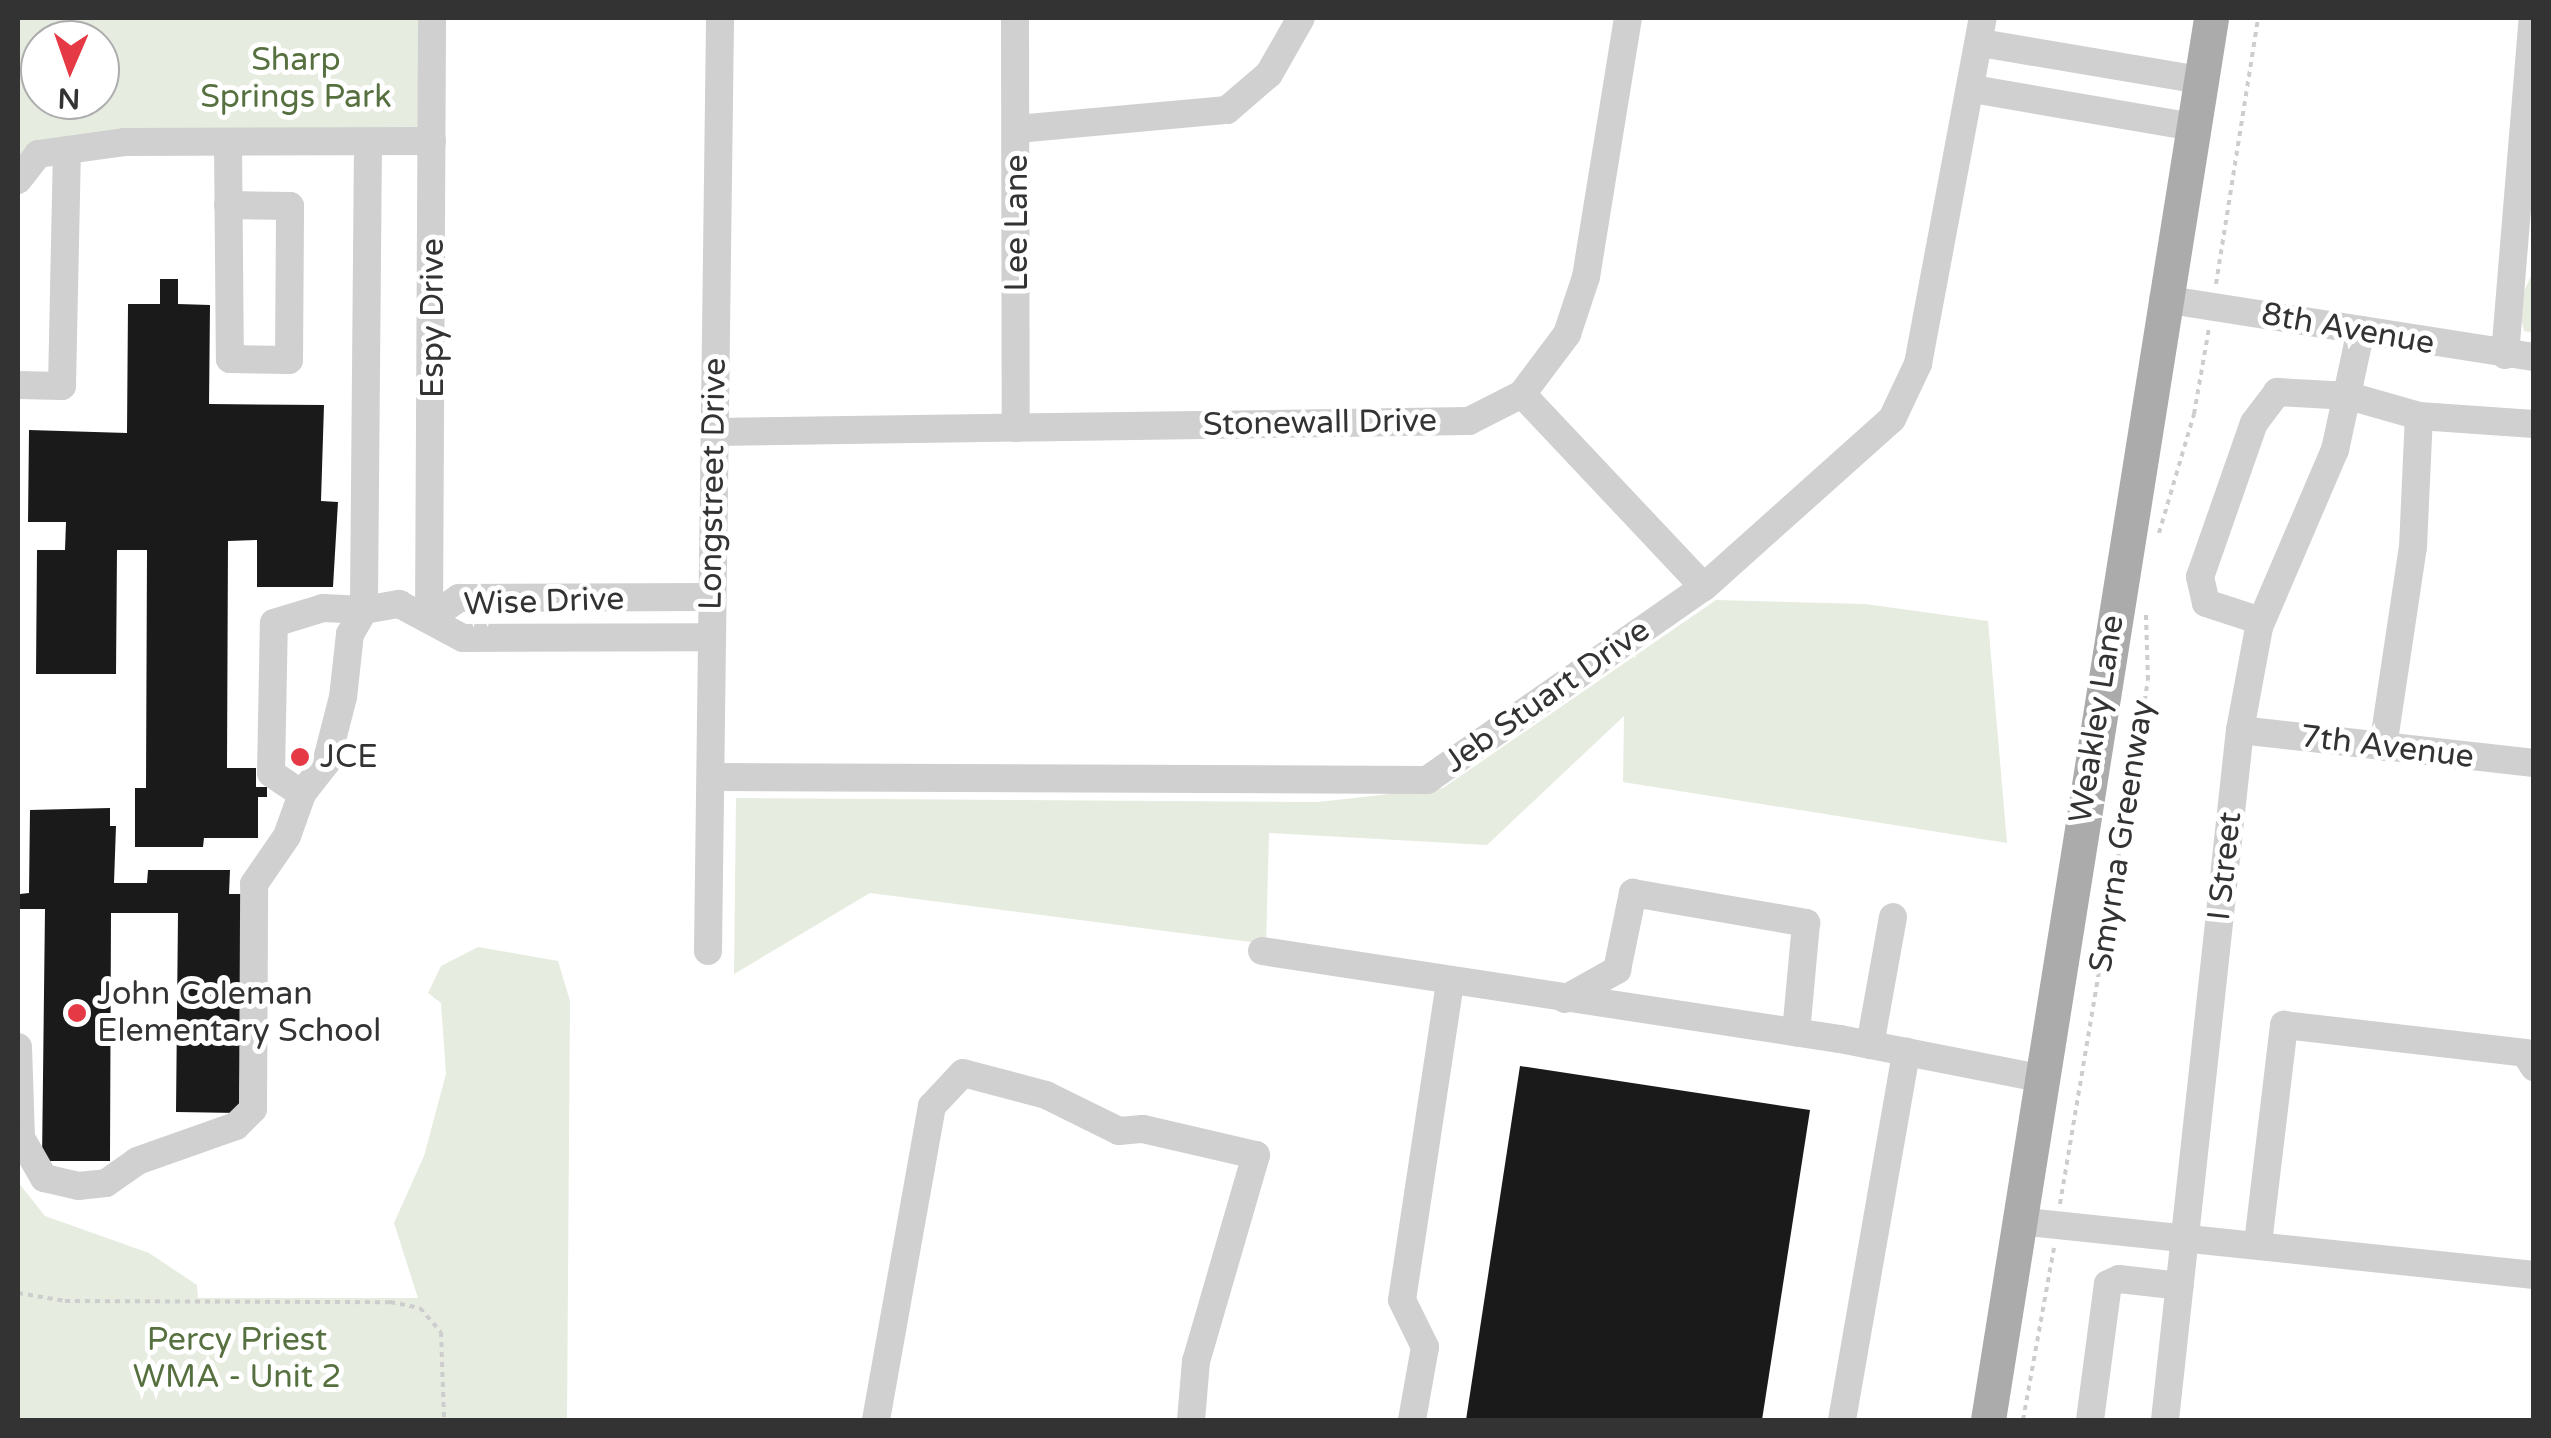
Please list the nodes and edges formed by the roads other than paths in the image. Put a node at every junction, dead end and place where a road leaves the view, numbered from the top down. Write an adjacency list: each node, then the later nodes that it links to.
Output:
1 (432, 18): 13 (street, Espy Drive)
2 (720, 18): 29 (street, Longstreet Drive)
3 (1015, 18): 12 (street, Lee Lane)
4 (1302, 18): 12 (street)
5 (1628, 18): 24 (street, Stonewall Drive)
6 (2211, 18): 9 (main road, Weakley Lane)
7 (2533, 18): 21 (street)
8 (1982, 30): 9 (street); 10 (street, Jeb Stuart Drive)
9 (2200, 80): 11 (main road, Weakley Lane)
10 (1973, 88): 11 (street); 30 (street, Jeb Stuart Drive)
11 (2192, 127): 19 (main road, Weakley Lane)
12 (1017, 129): 28 (street, Lee Lane)
13 (432, 141): 15 (street); 33 (street, Espy Drive)
14 (228, 142): 15 (street); 16 (street); 18 (street)
15 (368, 142): 32 (street)
16 (67, 150): 17 (street); 23 (street)
17 (18, 180)
18 (228, 206): 18 (street)
19 (2163, 299): 20 (street, 8th Avenue); 51 (main road, Weakley Lane)
20 (2361, 330): 21 (street, 8th Avenue); 25 (street, I Street)
21 (2505, 355): 22 (street, 8th Avenue)
22 (2534, 357)
23 (18, 385)
24 (1522, 394): 28 (street, Stonewall Drive); 30 (street)
25 (2349, 396): 26 (street); 34 (street, I Street); 34 (street)
26 (2419, 416): 27 (street); 37 (street)
27 (2534, 424)
28 (1016, 428): 29 (street, Stonewall Drive)
29 (714, 432): 31 (street, Longstreet Drive)
30 (1704, 587): 39 (street, Jeb Stuart Drive)
31 (710, 598): 33 (street, Wise Drive); 35 (street, Longstreet Drive)
32 (364, 610): 33 (street); 40 (street); 40 (street)
33 (429, 619): 35 (street, Wise Drive)
34 (2261, 621): 36 (street, I Street)
35 (710, 638): 39 (street, Longstreet Drive)
36 (2240, 730): 37 (street, 7th Avenue); 53 (street, I Street)
37 (2383, 747): 38 (street, 7th Avenue)
38 (2534, 764)
39 (716, 777): 42 (street, Longstreet Drive)
40 (302, 794): 48 (street)
41 (1893, 916): 47 (street)
42 (708, 951)
43 (1262, 952): 44 (street)
44 (1450, 982): 45 (street); 59 (street)
45 (1565, 998): 46 (street); 46 (street)
46 (1796, 1033): 47 (street)
47 (1870, 1045): 49 (street)
48 (18, 1047)
49 (1906, 1052): 51 (street); 60 (street)
50 (2534, 1067): 54 (street)
51 (2040, 1078): 52 (main road, Weakley Lane)
52 (2018, 1220): 53 (street); 61 (main road, Weakley Lane)
53 (2186, 1236): 54 (street); 56 (street, I Street)
54 (2258, 1243): 55 (street)
55 (2534, 1275)
56 (2180, 1286): 62 (street); 63 (street, I Street)
57 (876, 1420): 58 (street)
58 (1191, 1420)
59 (1412, 1420)
60 (1842, 1420)
61 (1988, 1420)
62 (2090, 1420)
63 (2165, 1420)

